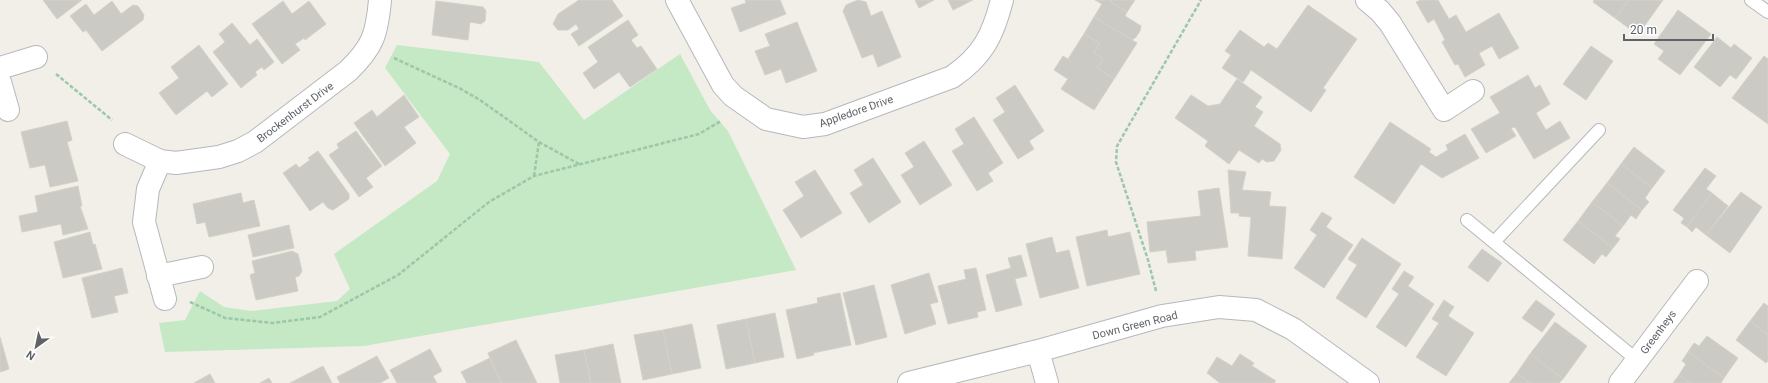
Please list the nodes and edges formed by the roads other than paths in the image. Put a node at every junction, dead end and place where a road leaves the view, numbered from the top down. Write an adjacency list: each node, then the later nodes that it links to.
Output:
1 (380, 0): 14 (street, Brockenhurst Drive)
2 (677, 0): 3 (street, Appledore Drive)
3 (1002, 0)
4 (1367, 0): 10 (street)
5 (1751, 0): 6 (lane)
6 (1768, 12)
7 (36, 57): 8 (street)
8 (0, 68)
9 (0, 82): 11 (street)
10 (1474, 91)
11 (8, 110)
12 (1598, 130): 16 (lane)
13 (125, 144): 14 (street, Brockenhurst Drive)
14 (160, 161): 17 (street)
15 (1467, 220): 16 (lane)
16 (1494, 242): 20 (lane)
17 (202, 266)
18 (1696, 281): 20 (street, Greenheys)
19 (1038, 351): 21 (street, Down Green Road); 22 (street); 23 (street, Down Green Road)
20 (1637, 360): 24 (street, Greenheys)
21 (909, 383)
22 (1047, 383)
23 (1368, 383)
24 (1620, 383)

